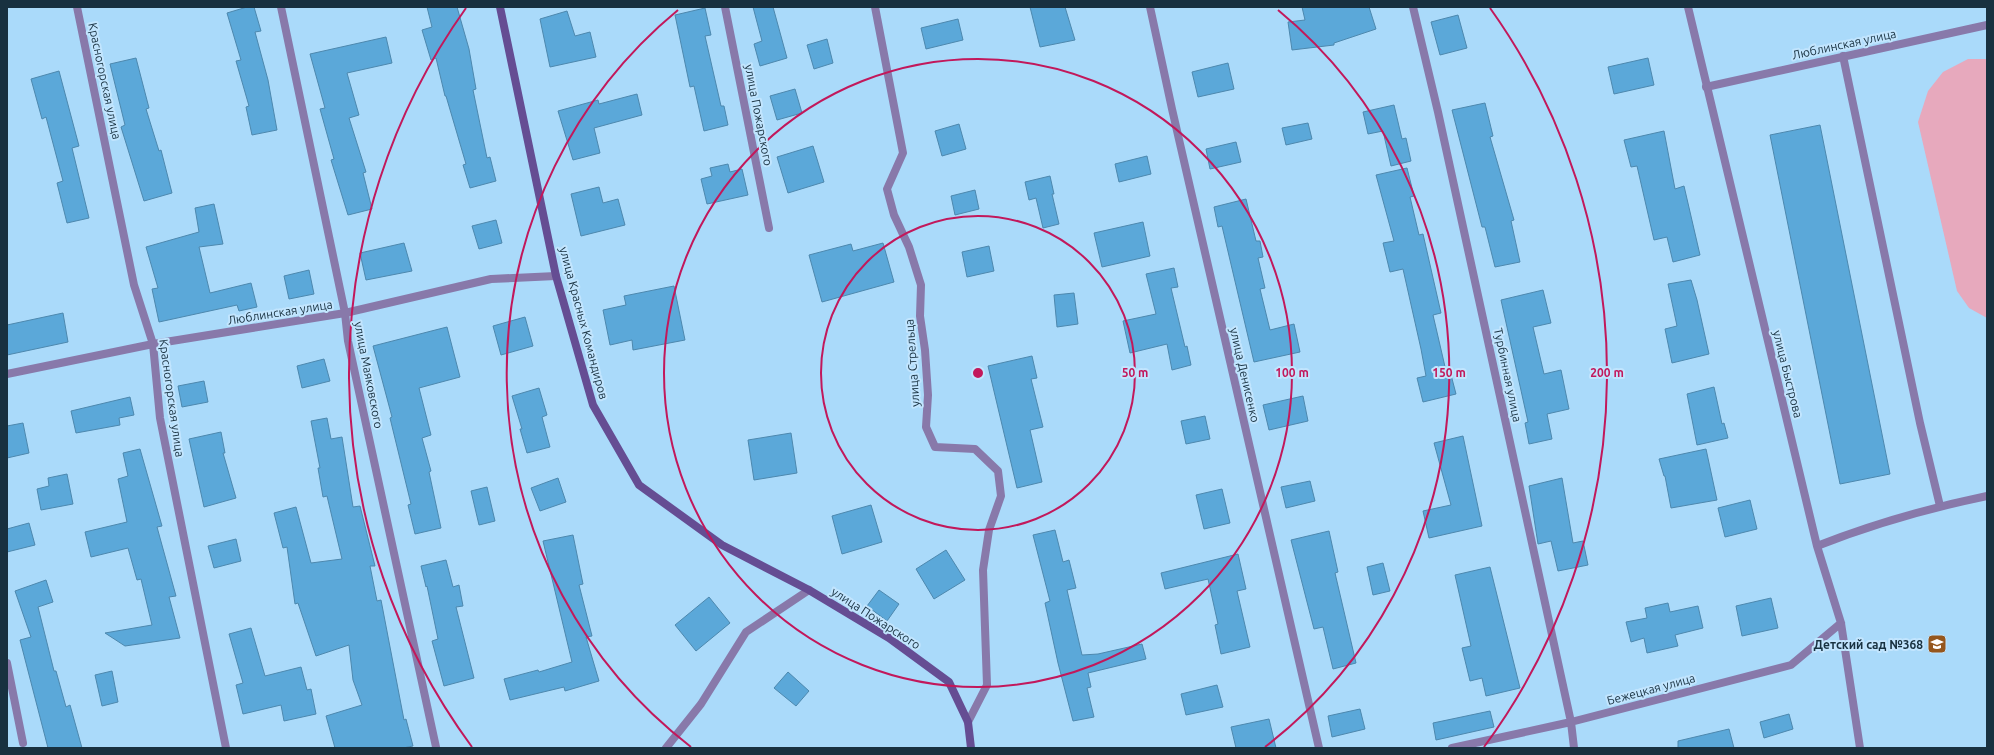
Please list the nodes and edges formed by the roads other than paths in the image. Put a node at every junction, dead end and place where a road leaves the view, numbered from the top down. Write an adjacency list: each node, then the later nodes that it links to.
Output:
1 (77, 7): 15 (street, Красногорская улица)
2 (281, 7): 14 (street, улица Маяковского)
3 (500, 7): 13 (street, улица Красных Командиров)
4 (725, 7): 12 (street, улица Пожарского)
5 (875, 7): 23 (street, улица Стрельца)
6 (1150, 7): 30 (street, улица Денисенко)
7 (1413, 7): 24 (street, Турбинная улица)
8 (1688, 7): 11 (street, улица Быстрова)
9 (1987, 25): 10 (street, Люблинская улица)
10 (1843, 56): 11 (street, Люблинская улица); 18 (street)
11 (1706, 87): 19 (street, улица Быстрова)
12 (769, 228)
13 (556, 276): 14 (street, Люблинская улица); 20 (street, улица Красных Командиров)
14 (345, 313): 15 (street, Люблинская улица); 26 (street, улица Маяковского)
15 (153, 344): 16 (street, Люблинская улица); 27 (street, Красногорская улица)
16 (7, 374)
17 (1987, 496): 18 (street)
18 (1940, 506): 19 (street)
19 (1817, 546): 21 (street, улица Быстрова)
20 (809, 590): 23 (street, улица Пожарского); 28 (street)
21 (1842, 623): 24 (street, Бежецкая улица); 33 (street, улица Быстрова)
22 (7, 663): 25 (street)
23 (968, 722): 29 (street, улица Пожарского)
24 (1571, 722): 31 (street, Бежецкая улица); 32 (street, Турбинная улица)
25 (23, 743)
26 (436, 747)
27 (226, 748)
28 (666, 748)
29 (971, 748)
30 (1319, 748)
31 (1452, 748)
32 (1574, 748)
33 (1860, 748)

